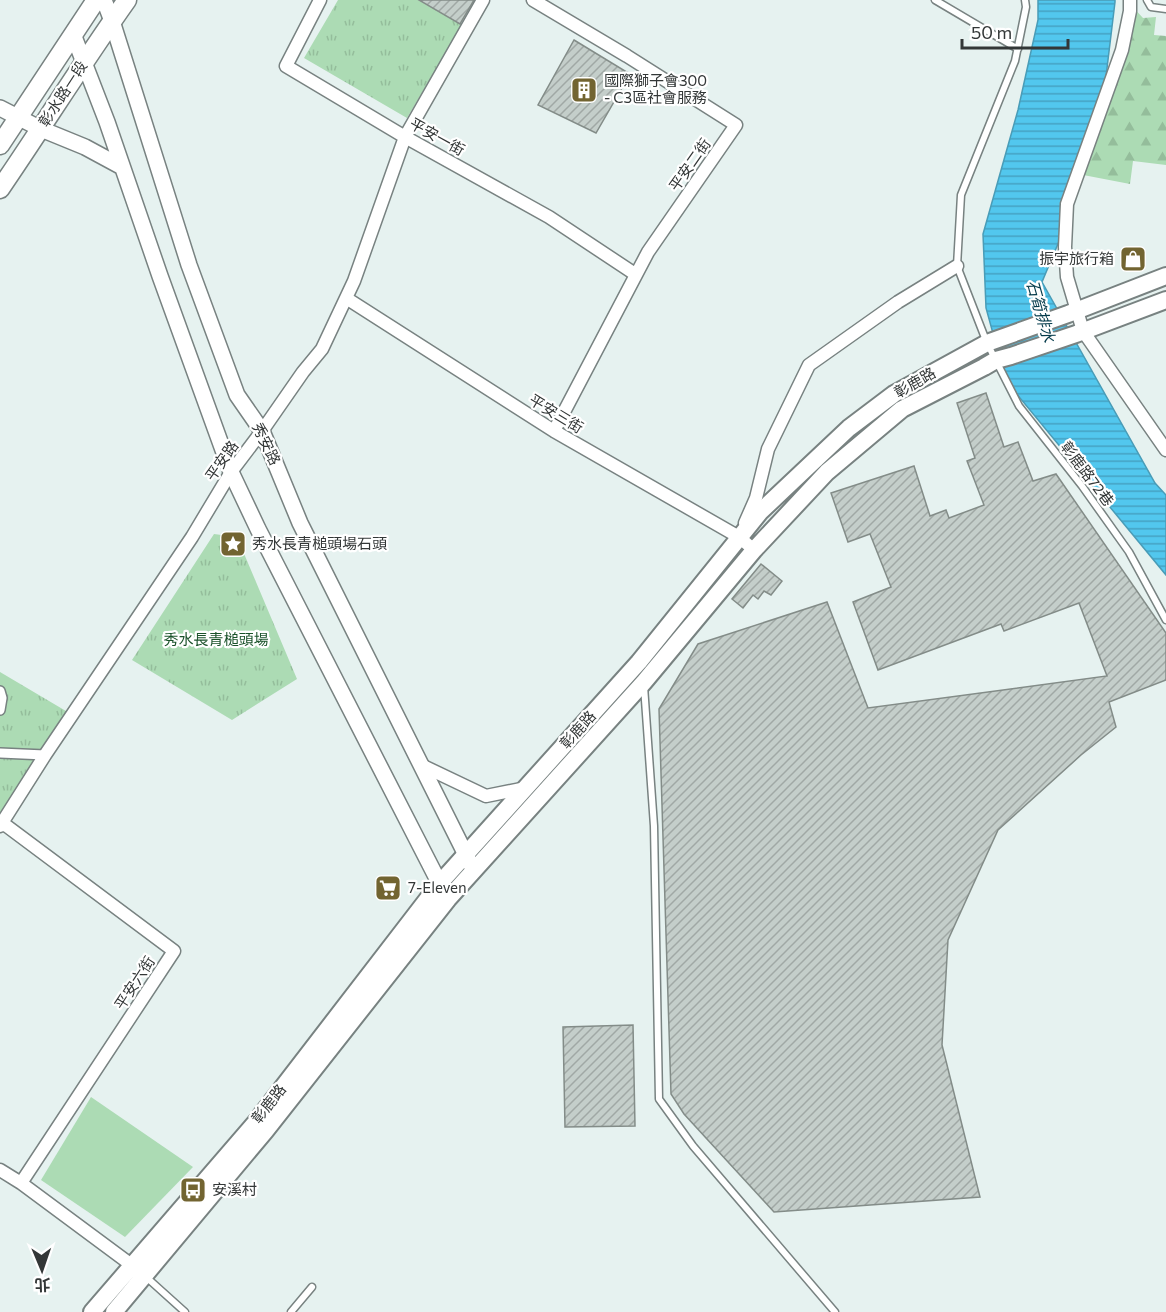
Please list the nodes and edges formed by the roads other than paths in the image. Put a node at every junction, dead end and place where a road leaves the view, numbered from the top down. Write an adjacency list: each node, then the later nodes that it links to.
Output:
1 (96, 0): 13 (main road, 彰水路一段)
2 (104, 0): 12 (street, 秀安路)
3 (127, 0): 12 (main road, 彰水路一段)
4 (320, 0): 19 (street, 平安一街)
5 (483, 0): 19 (street, 平安路)
6 (533, 0): 24 (street, 平安二街)
7 (935, 0): 14 (lane)
8 (1025, 0): 14 (lane)
9 (1130, 0): 28 (street)
10 (1147, 0): 11 (lane)
11 (1166, 9)
12 (112, 21): 15 (main road, 彰水路一段); 32 (street, 秀安路)
13 (73, 34): 15 (street); 17 (main road, 彰水路一段)
14 (1018, 49): 23 (lane)
15 (83, 63): 18 (main road, 彰水路一段); 21 (street)
16 (0, 108): 17 (street)
17 (19, 117): 18 (street); 20 (main road, 彰水路一段)
18 (41, 129): 21 (street); 22 (main road, 彰水路一段)
19 (405, 137): 24 (street, 平安一街); 26 (street, 平安路)
20 (0, 145)
21 (122, 167): 35 (street)
22 (0, 189)
23 (957, 266): 30 (lane, 彰鹿路72巷); 36 (street)
24 (635, 274): 33 (street, 平安二街)
25 (1166, 276): 28 (main road, 彰鹿路)
26 (346, 298): 32 (street, 平安路); 33 (street, 平安三街)
27 (1166, 300): 29 (main road, 彰鹿路)
28 (1073, 312): 29 (street); 30 (main road, 彰鹿路)
29 (1079, 332): 31 (main road, 彰鹿路); 34 (street)
30 (987, 343): 31 (lane, 彰鹿路72巷); 36 (main road, 彰鹿路)
31 (1003, 358): 37 (main road, 彰鹿路); 38 (lane, 彰鹿路72巷)
32 (262, 431): 35 (street, 平安路); 45 (street, 秀安路)
33 (554, 431): 36 (street, 平安三街)
34 (1166, 450)
35 (231, 472): 44 (street, 平安路); 49 (street)
36 (739, 537): 37 (street, 平安三街); 39 (main road, 彰鹿路)
37 (754, 550): 40 (main road, 彰鹿路)
38 (1166, 620)
39 (639, 662): 40 (lane); 46 (main road, 彰鹿路)
40 (644, 682): 48 (main road, 彰鹿路); 59 (lane)
41 (0, 691): 42 (street)
42 (0, 710)
43 (0, 753): 44 (street)
44 (45, 755): 47 (street, 平安路)
45 (421, 765): 46 (street); 48 (street, 秀安路)
46 (526, 788): 48 (main road, 彰鹿路)
47 (1, 823): 52 (street, 平安六街)
48 (470, 862): 49 (main road, 彰鹿路); 50 (main road, 彰鹿路)
49 (440, 883): 50 (street); 53 (main road, 彰鹿路)
50 (448, 899): 53 (main road, 彰鹿路)
51 (0, 1170): 52 (street)
52 (21, 1183): 53 (street)
53 (139, 1270): 55 (main road, 彰鹿路); 56 (main road, 彰鹿路); 57 (lane)
54 (312, 1287): 58 (lane)
55 (92, 1312)
56 (114, 1312)
57 (184, 1312)
58 (291, 1312)
59 (835, 1312)

